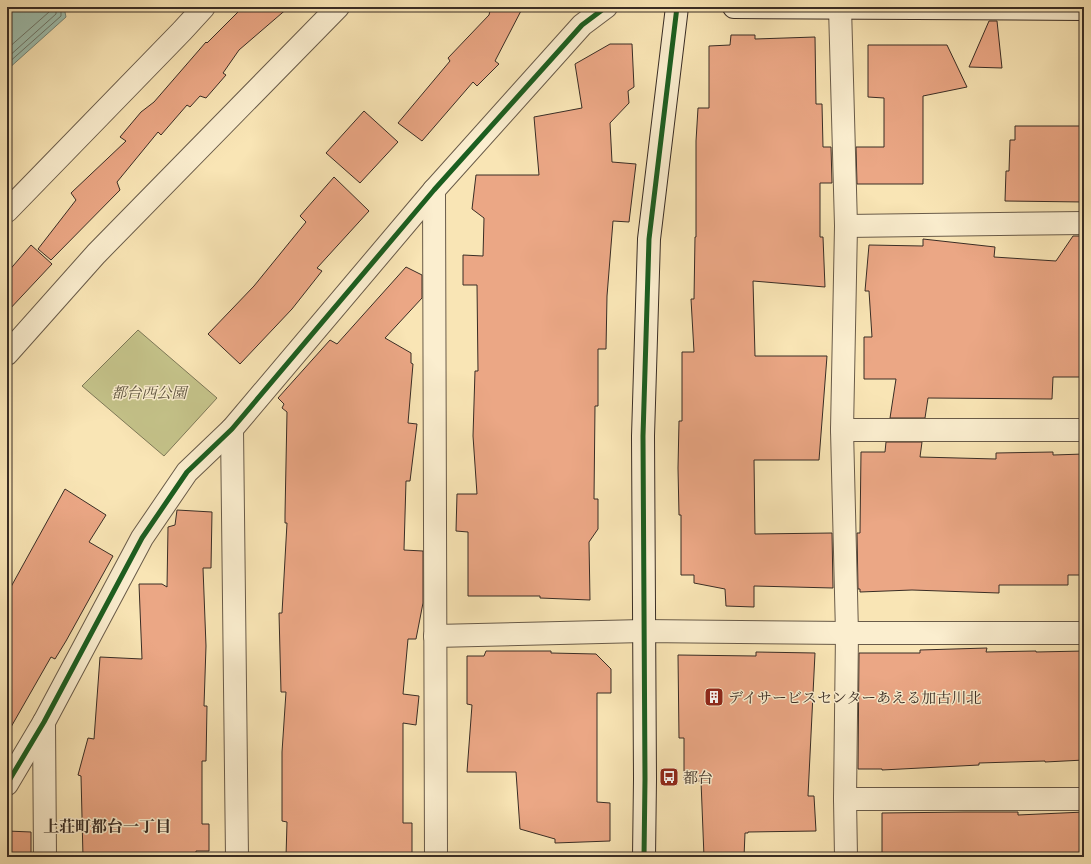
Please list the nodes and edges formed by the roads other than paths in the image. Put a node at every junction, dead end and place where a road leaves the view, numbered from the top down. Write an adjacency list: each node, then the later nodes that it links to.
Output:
1 (204, 7): 9 (street)
2 (338, 7): 12 (street)
3 (606, 7): 8 (street)
4 (677, 7): 16 (street)
5 (734, 7): 6 (street)
6 (840, 7): 7 (street); 11 (street)
7 (1084, 9)
8 (434, 190): 13 (street); 19 (street)
9 (7, 211)
10 (1084, 223): 11 (street)
11 (846, 226): 14 (street)
12 (7, 354)
13 (232, 429): 20 (street); 25 (street)
14 (842, 430): 15 (street); 17 (street)
15 (1084, 430)
16 (643, 631): 17 (street); 19 (street); 27 (street)
17 (847, 633): 18 (street); 22 (street)
18 (1084, 633)
19 (435, 636): 26 (street)
20 (44, 722): 21 (street); 24 (street)
21 (7, 784)
22 (845, 799): 23 (street); 28 (street)
23 (1084, 799)
24 (45, 857)
25 (237, 857)
26 (436, 857)
27 (644, 857)
28 (846, 857)

